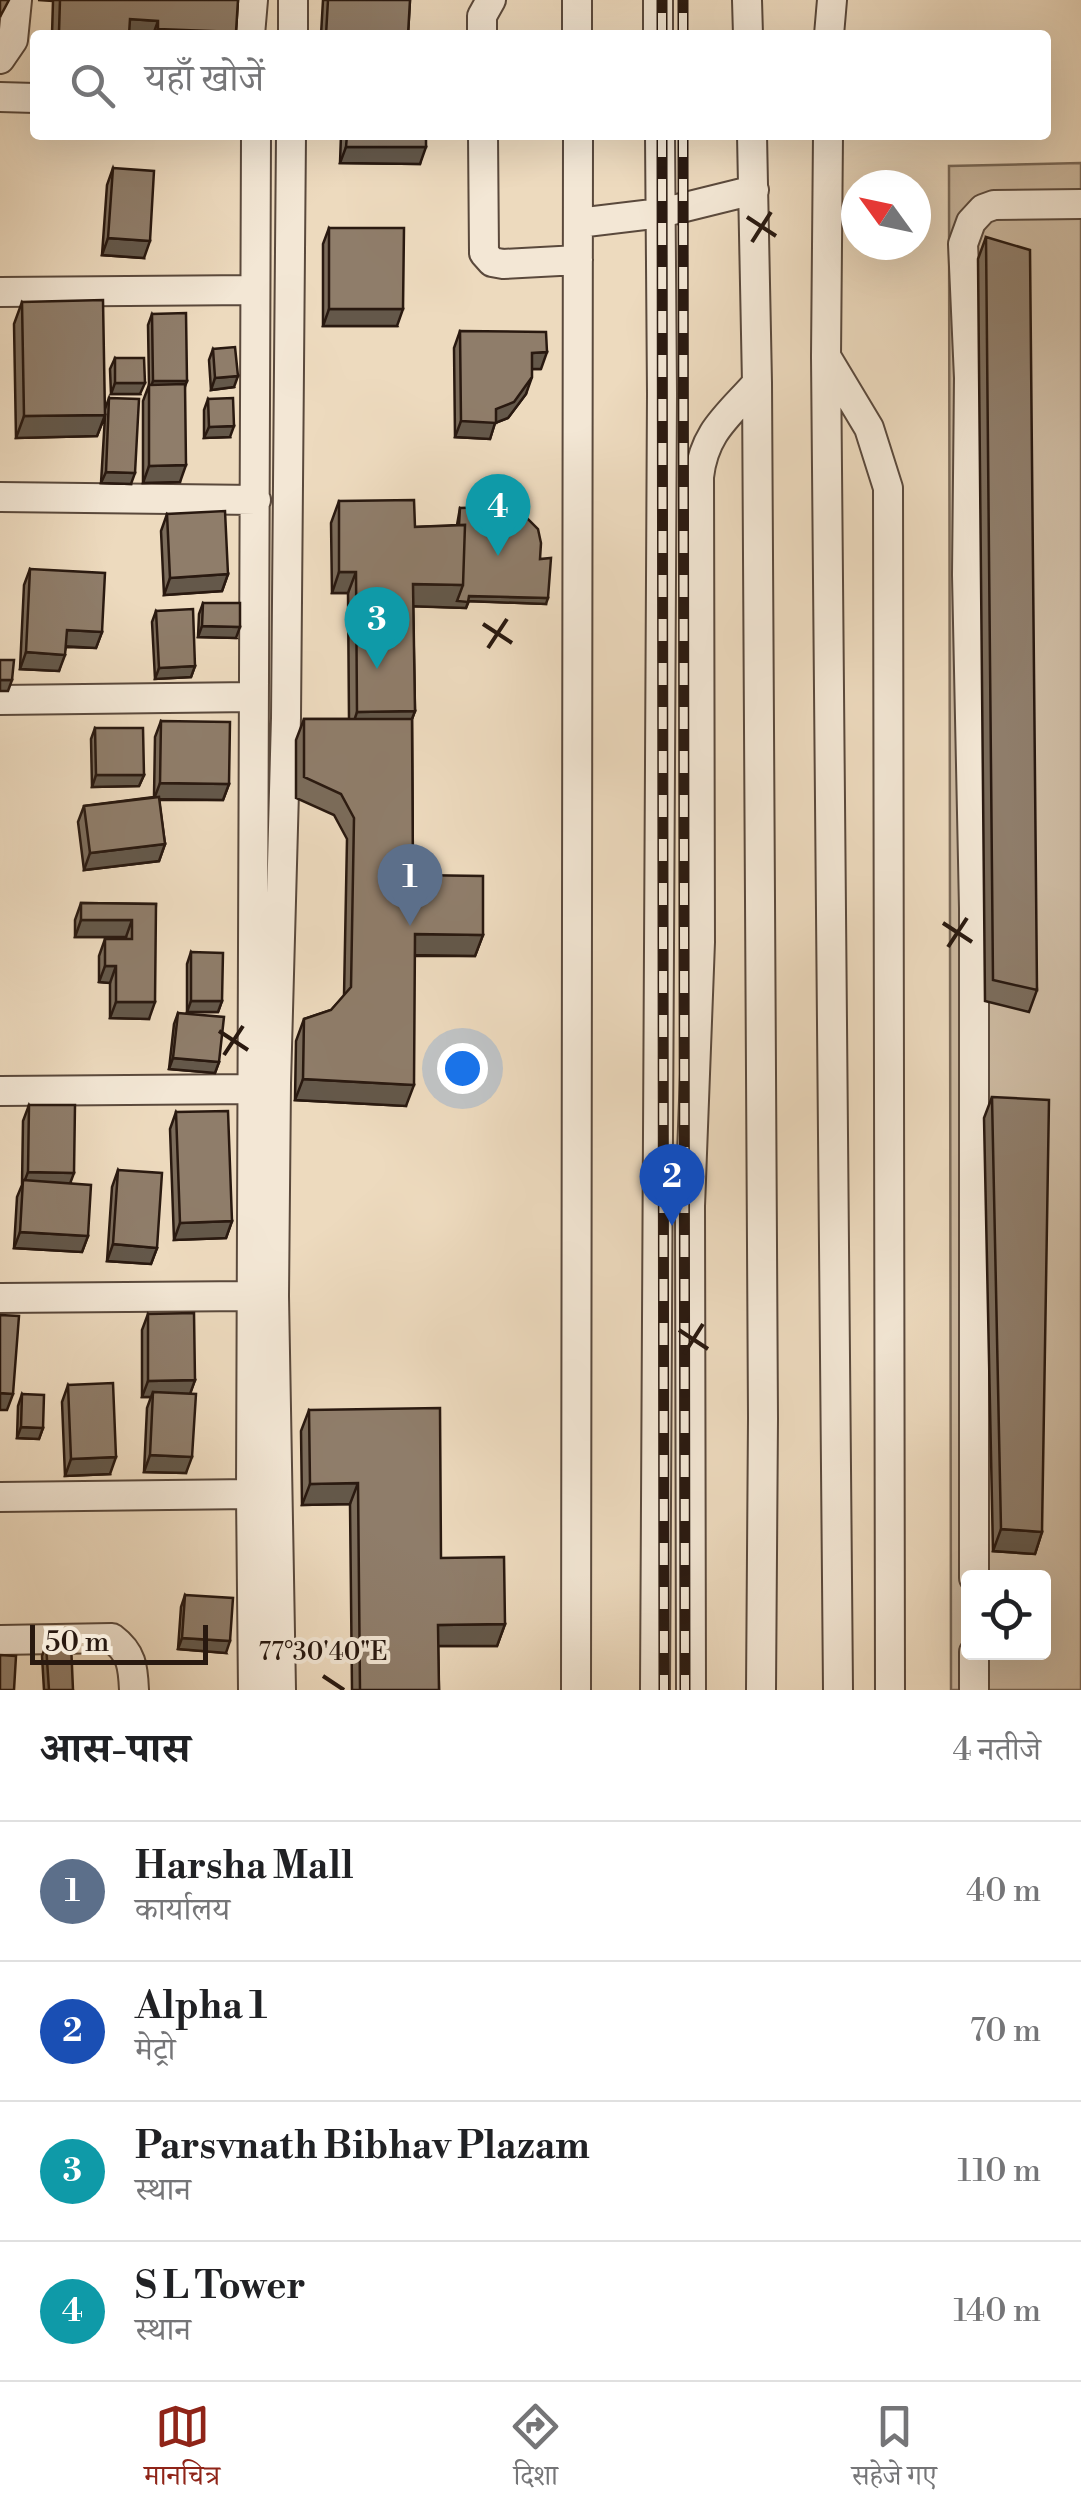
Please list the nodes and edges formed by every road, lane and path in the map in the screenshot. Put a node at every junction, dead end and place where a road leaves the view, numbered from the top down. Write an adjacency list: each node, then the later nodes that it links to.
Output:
1 (17, 0): 18 (street)
2 (26, 0): 17 (street)
3 (253, 0): 10 (street)
4 (293, 0): 11 (street)
5 (491, 0): 12 (street)
6 (577, 0): 13 (street)
7 (658, 0): 14 (street)
8 (747, 0): 15 (street)
9 (832, 0): 16 (street)
10 (250, 30)
11 (293, 30)
12 (482, 30)
13 (578, 30)
14 (658, 30)
15 (748, 30)
16 (829, 30)
17 (30, 52)
18 (0, 59)
19 (0, 98): 20 (street)
20 (30, 98)
21 (256, 140): 33 (street)
22 (291, 140): 52 (street)
23 (483, 140): 32 (street)
24 (578, 140): 31 (street)
25 (660, 140): 30 (street)
26 (752, 140): 28 (street)
27 (828, 140): 35 (street)
28 (754, 190): 30 (street); 36 (street)
29 (1081, 204): 47 (street)
30 (661, 213): 31 (street); 54 (street)
31 (578, 223): 32 (street)
32 (578, 260): 53 (street)
33 (254, 290): 34 (street); 38 (street)
34 (0, 292)
35 (826, 357): 57 (street); 58 (street)
36 (756, 383): 55 (street); 56 (street)
37 (0, 497): 38 (street)
38 (256, 500): 39 (street)
39 (252, 697): 40 (street); 41 (street)
40 (0, 700)
41 (254, 1089): 42 (street); 43 (street)
42 (0, 1090)
43 (251, 1296): 44 (street); 45 (street)
44 (0, 1298)
45 (250, 1494): 46 (street); 51 (street)
46 (0, 1498)
47 (974, 1570)
48 (0, 1640): 50 (street)
49 (974, 1660): 59 (street)
50 (134, 1690)
51 (253, 1690)
52 (281, 1690)
53 (576, 1690)
54 (654, 1690)
55 (691, 1690)
56 (761, 1690)
57 (838, 1690)
58 (890, 1690)
59 (974, 1690)

